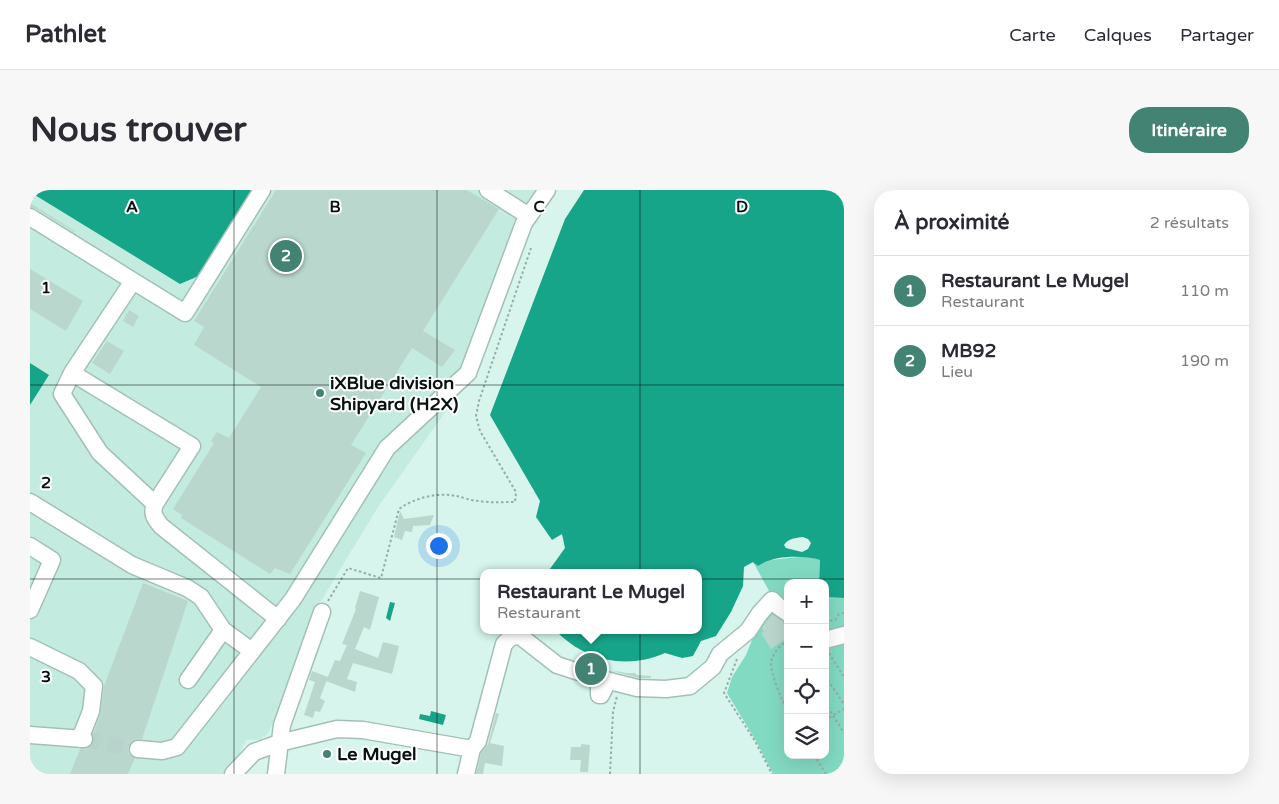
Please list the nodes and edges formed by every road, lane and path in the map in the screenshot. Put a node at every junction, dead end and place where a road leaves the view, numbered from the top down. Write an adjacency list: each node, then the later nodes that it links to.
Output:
1 (262, 190): 7 (street)
2 (488, 190): 4 (street)
3 (547, 190): 4 (street)
4 (529, 216): 16 (street)
5 (30, 218): 7 (street)
6 (531, 248): 14 (path)
7 (133, 281): 8 (street)
8 (72, 373): 10 (street); 10 (street)
9 (30, 502): 18 (street)
10 (156, 504): 16 (street)
11 (30, 546): 12 (street)
12 (30, 610)
13 (783, 610): 27 (street)
14 (322, 612): 38 (street)
15 (844, 612): 17 (path)
16 (278, 619): 23 (street)
17 (829, 621)
18 (223, 630): 23 (street); 28 (street)
19 (844, 635): 20 (street)
20 (829, 639)
21 (784, 643): 30 (path)
22 (30, 647): 37 (street)
23 (252, 651): 39 (street)
24 (829, 653): 26 (path)
25 (738, 658): 46 (path)
26 (844, 676)
27 (606, 678): 40 (street); 45 (path)
28 (188, 680)
29 (829, 682): 31 (path)
30 (783, 703)
31 (844, 704)
32 (829, 709): 34 (path)
33 (844, 709): 34 (path)
34 (833, 715): 35 (path); 36 (path)
35 (829, 718)
36 (844, 732)
37 (30, 735)
38 (279, 743): 40 (street); 42 (street); 43 (street)
39 (138, 749)
40 (472, 749): 44 (street)
41 (817, 759): 47 (path)
42 (233, 774)
43 (276, 774)
44 (466, 774)
45 (610, 774)
46 (772, 774)
47 (826, 774)

